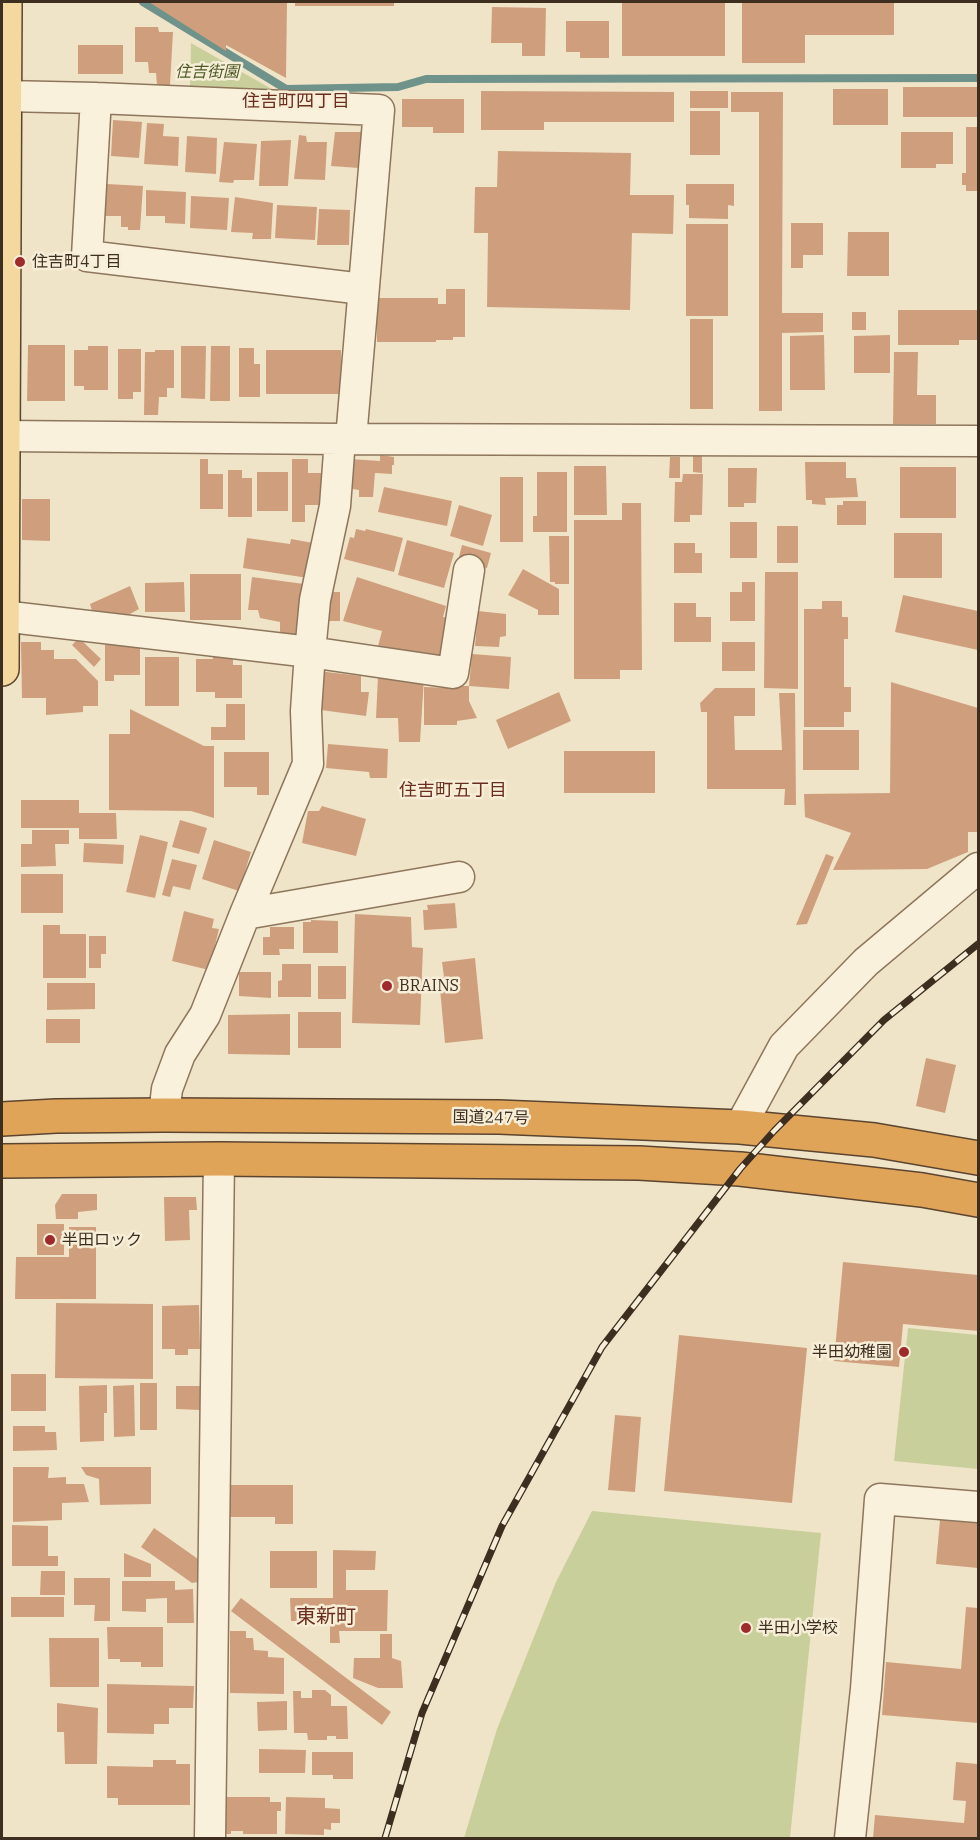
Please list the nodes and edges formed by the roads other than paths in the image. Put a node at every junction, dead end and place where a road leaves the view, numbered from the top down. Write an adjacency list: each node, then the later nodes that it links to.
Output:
1 (5, 2): 2 (main road)
2 (4, 96): 3 (street); 4 (main road)
3 (96, 98): 5 (street); 5 (street)
4 (2, 251): 6 (main road)
5 (363, 289): 8 (street)
6 (3, 381): 7 (main road)
7 (4, 436): 8 (street); 11 (main road)
8 (346, 440): 9 (street); 12 (street)
9 (978, 441)
10 (470, 570): 12 (street)
11 (2, 616): 12 (street); 13 (main road)
12 (310, 652): 16 (street)
13 (2, 669)
14 (978, 868): 19 (street)
15 (459, 877): 16 (street)
16 (245, 914): 17 (street)
17 (164, 1115): 18 (highway, 国道247号); 19 (highway, 国道247号)
18 (2, 1119)
19 (740, 1127): 20 (highway, 国道247号)
20 (978, 1158)
21 (219, 1159): 22 (highway); 23 (highway); 25 (street)
22 (2, 1161)
23 (978, 1200)
24 (978, 1507): 26 (street)
25 (210, 1839)
26 (850, 1839)

